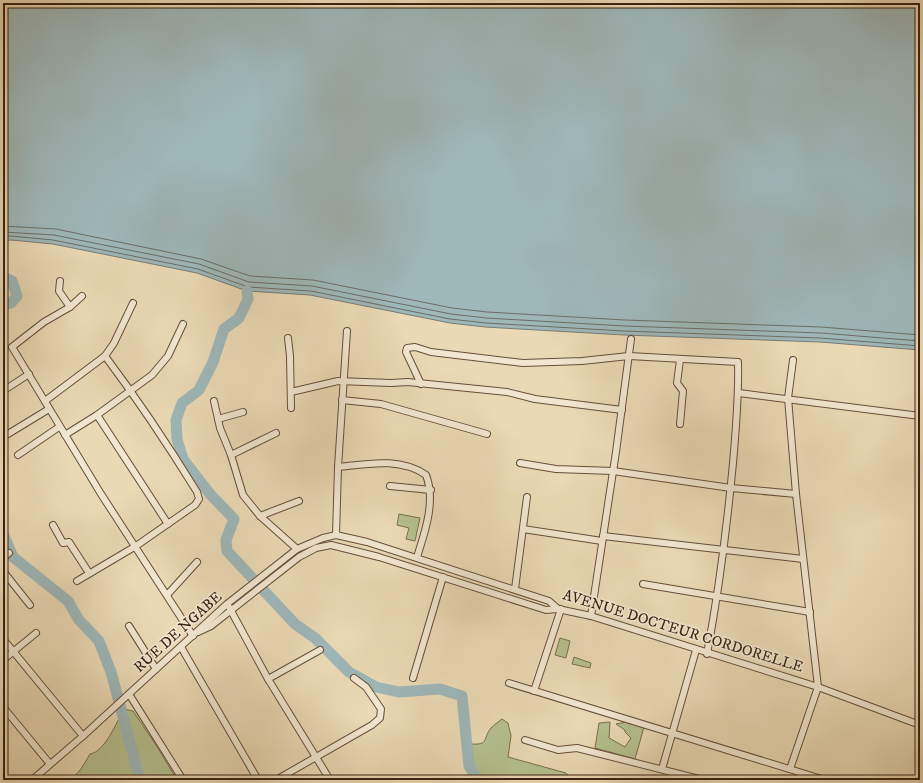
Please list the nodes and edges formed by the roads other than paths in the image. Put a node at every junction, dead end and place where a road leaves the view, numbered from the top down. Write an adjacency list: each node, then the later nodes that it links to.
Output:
1 (60, 281): 4 (street)
2 (82, 296): 4 (street)
3 (133, 303): 9 (street)
4 (70, 307): 13 (street)
5 (184, 324): 17 (street)
6 (347, 331): 14 (street)
7 (288, 338): 18 (street)
8 (631, 339): 10 (street)
9 (105, 356): 17 (street); 22 (street)
10 (629, 356): 11 (street); 15 (street); 26 (street)
11 (680, 360): 19 (street); 31 (street)
12 (792, 360): 20 (street)
13 (29, 374): 16 (street); 22 (street)
14 (344, 381): 15 (street); 18 (street); 21 (street)
15 (421, 384): 26 (street)
16 (3, 391)
17 (131, 391): 28 (street); 49 (street)
18 (290, 392): 24 (street)
19 (739, 393): 20 (street); 43 (street)
20 (788, 398): 29 (street); 45 (street)
21 (342, 400): 35 (street); 40 (street)
22 (45, 401): 25 (street)
23 (214, 401): 30 (street)
24 (291, 408)
25 (49, 409): 32 (street); 34 (street)
26 (622, 410): 41 (street)
27 (243, 412): 30 (street)
28 (97, 415): 36 (street); 49 (street)
29 (920, 416)
30 (218, 419): 38 (street)
31 (680, 424)
32 (59, 426): 36 (street); 37 (street)
33 (276, 433): 38 (street)
34 (8, 434)
35 (488, 434)
36 (65, 435): 54 (street)
37 (18, 455)
38 (231, 455): 48 (street)
39 (520, 463): 41 (street)
40 (338, 468): 44 (street); 52 (street)
41 (613, 471): 43 (street); 53 (street)
42 (390, 486): 44 (street)
43 (731, 488): 45 (street); 56 (street)
44 (431, 490): 59 (street)
45 (796, 494): 60 (street)
46 (527, 497): 51 (street)
47 (299, 501): 48 (street)
48 (260, 516): 55 (street)
49 (168, 524): 54 (street)
50 (53, 525): 63 (street)
51 (523, 529): 53 (street); 68 (street)
52 (336, 535): 55 (street, AVENUE DOCTEUR CORDORELLE); 59 (street, AVENUE DOCTEUR CORDORELLE)
53 (603, 539): 56 (street); 76 (street)
54 (136, 546): 63 (street); 69 (street)
55 (297, 549): 64 (street, AVENUE DOCTEUR CORDORELLE)
56 (724, 550): 60 (street); 70 (street)
57 (9, 553): 58 (street)
58 (3, 558)
59 (417, 558): 68 (street, AVENUE DOCTEUR CORDORELLE)
60 (804, 559): 75 (street)
61 (197, 562): 69 (street)
62 (3, 571): 72 (street)
63 (88, 573): 66 (street)
64 (262, 577): 71 (street, RUE DE NGABE)
65 (443, 577): 73 (street); 74 (street); 89 (street)
66 (77, 581)
67 (643, 584): 70 (street)
68 (515, 589): 73 (street, AVENUE DOCTEUR CORDORELLE)
69 (167, 595): 79 (street)
70 (718, 596): 75 (street); 85 (street)
71 (227, 604): 74 (street); 79 (street, RUE DE NGABE)
72 (30, 605)
73 (559, 609): 76 (street, AVENUE DOCTEUR CORDORELLE); 93 (street)
74 (231, 610): 79 (street); 90 (street)
75 (810, 612): 92 (street)
76 (591, 616): 83 (street, AVENUE DOCTEUR CORDORELLE)
77 (129, 626): 87 (street)
78 (36, 633): 84 (street)
79 (196, 634): 81 (street, RUE DE NGABE)
80 (3, 639): 84 (street)
81 (181, 647): 87 (street, RUE DE NGABE); 106 (street)
82 (320, 650): 90 (street)
83 (696, 650): 85 (street, AVENUE DOCTEUR CORDORELLE); 97 (street)
84 (14, 651): 86 (street); 98 (street)
85 (707, 654): 92 (street, AVENUE DOCTEUR CORDORELLE)
86 (3, 660)
87 (156, 669): 94 (street, RUE DE NGABE)
88 (354, 678): 100 (street)
89 (413, 678)
90 (268, 679): 100 (street)
91 (509, 683): 93 (street)
92 (818, 687): 96 (street, AVENUE DOCTEUR CORDORELLE); 103 (street)
93 (534, 691): 97 (street)
94 (127, 695): 98 (street, RUE DE NGABE); 105 (street)
95 (3, 707): 101 (street)
96 (920, 725)
97 (673, 734): 102 (street); 103 (street)
98 (84, 736): 101 (street)
99 (525, 740): 102 (street)
100 (315, 757): 107 (street); 108 (street)
101 (50, 764): 104 (street)
102 (662, 769): 109 (street)
103 (790, 769): 110 (street)
104 (32, 780)
105 (183, 780)
106 (258, 780)
107 (276, 780)
108 (330, 780)
109 (703, 780)
110 (825, 780)

